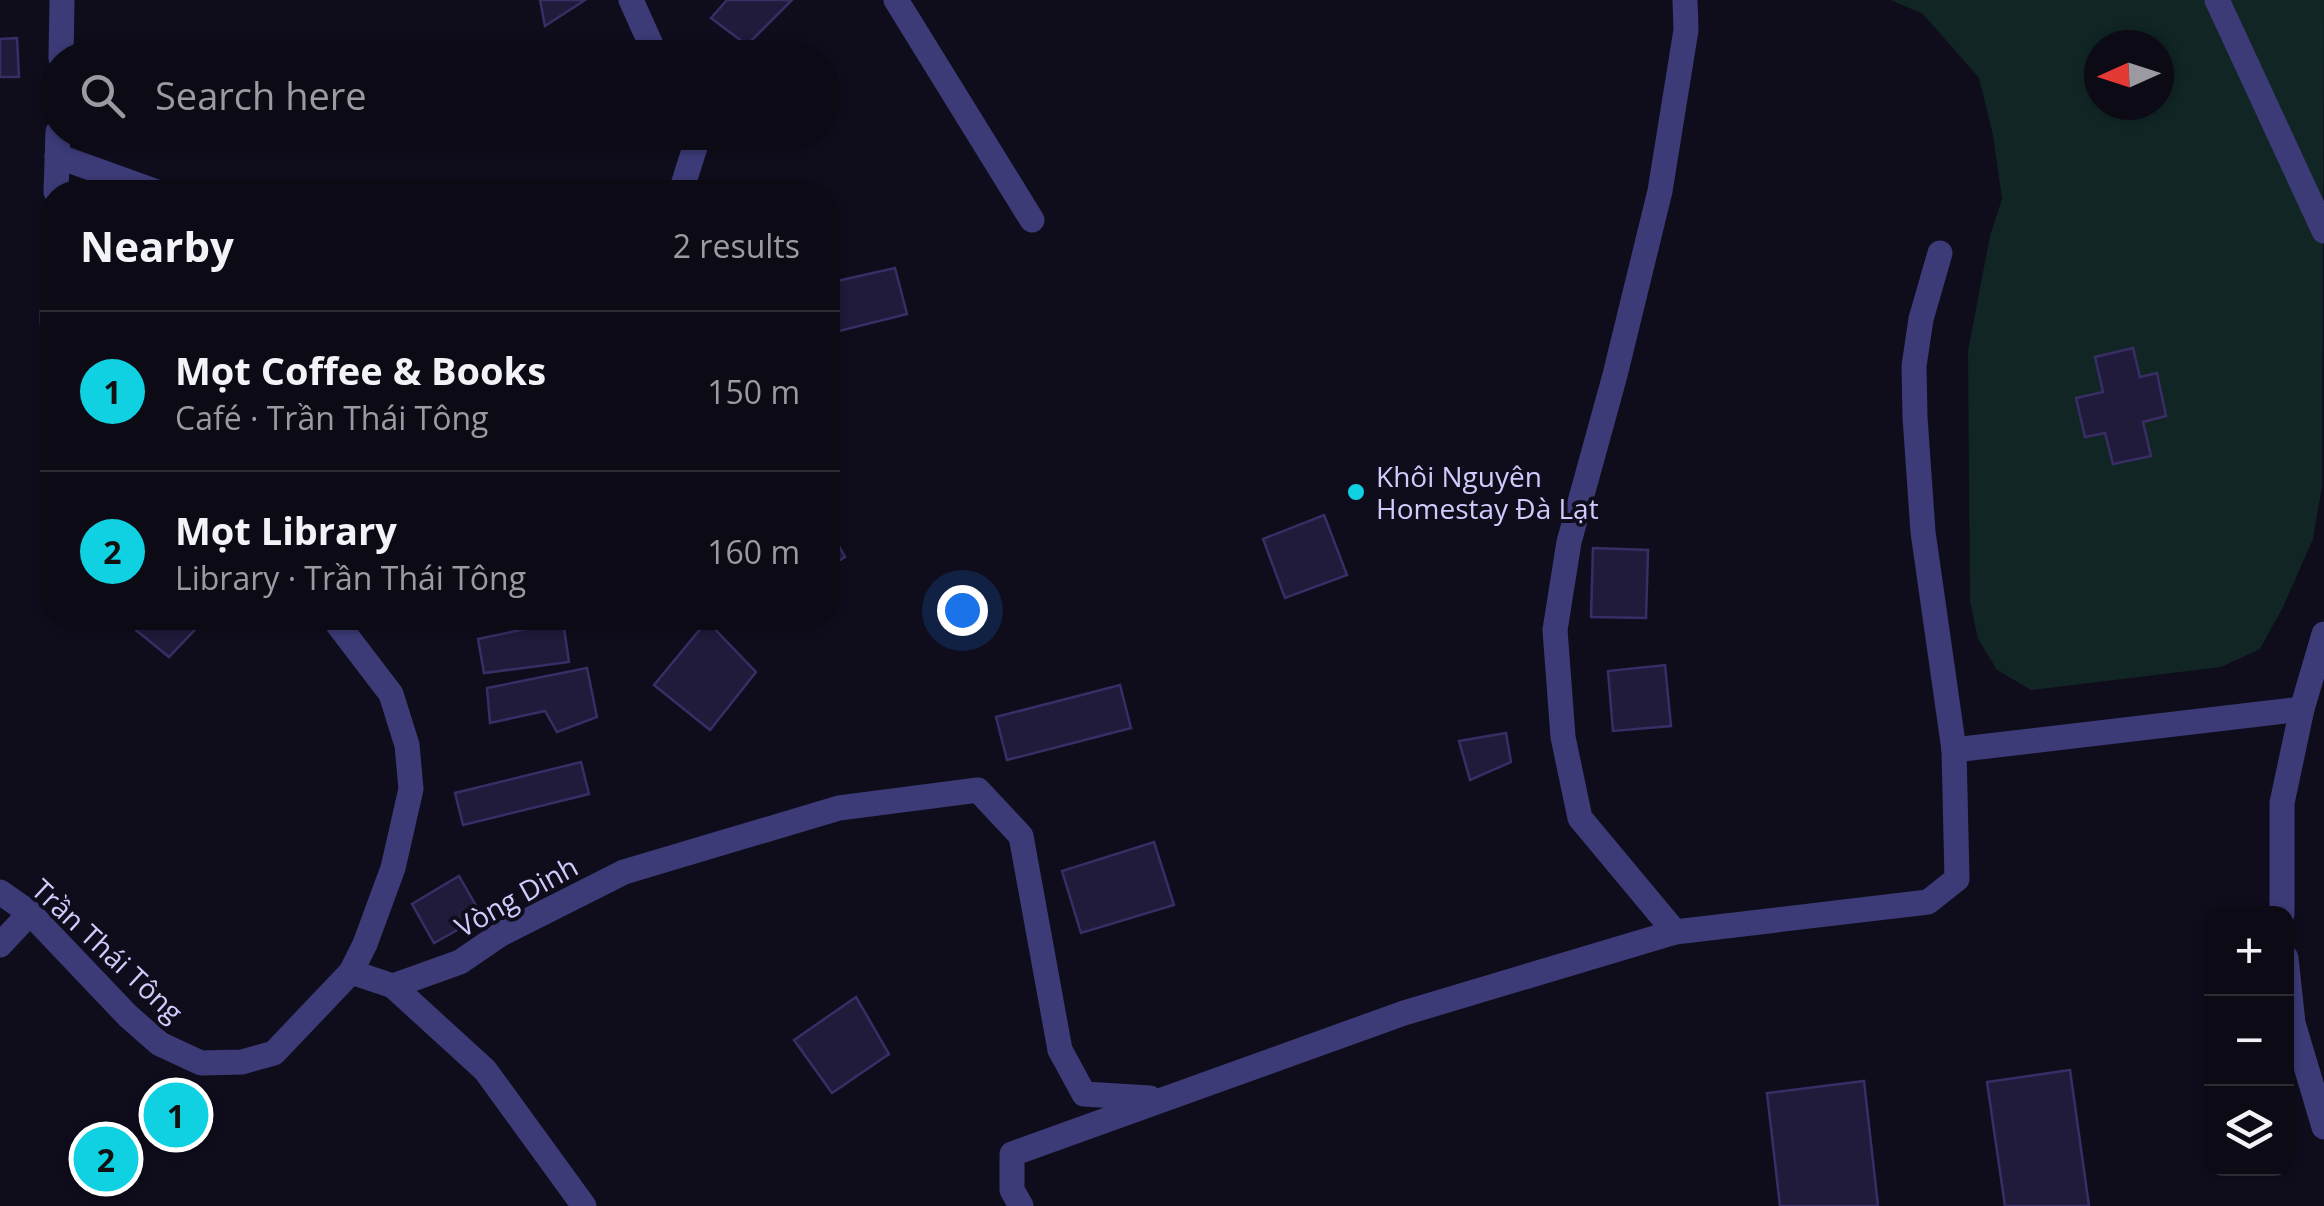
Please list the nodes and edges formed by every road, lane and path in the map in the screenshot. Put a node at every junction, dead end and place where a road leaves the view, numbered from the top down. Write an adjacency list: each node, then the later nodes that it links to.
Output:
1 (62, 0): 6 (street)
2 (630, 0): 7 (street)
3 (896, 0): 14 (street)
4 (1684, 0): 24 (street)
5 (2217, 0): 15 (street)
6 (61, 40)
7 (649, 40)
8 (57, 150): 11 (street)
9 (70, 150): 12 (street)
10 (694, 150): 13 (street)
11 (56, 180)
12 (132, 180)
13 (685, 180)
14 (1032, 220)
15 (2324, 231)
16 (1940, 253): 20 (street)
17 (343, 630): 26 (street, Trần Thái Tông)
18 (2324, 634): 19 (street)
19 (2302, 709): 20 (street); 22 (street)
20 (1954, 750): 24 (street)
21 (0, 892): 23 (street, Trần Thái Tông)
22 (2282, 906)
23 (30, 913): 25 (street); 26 (street, Trần Thái Tông)
24 (1674, 932): 29 (street)
25 (0, 945)
26 (350, 972): 27 (street)
27 (392, 986): 29 (street, Vòng Dinh); 31 (street)
28 (2290, 996): 30 (street)
29 (1165, 1098): 32 (street)
30 (2324, 1127)
31 (584, 1206)
32 (1021, 1206)

